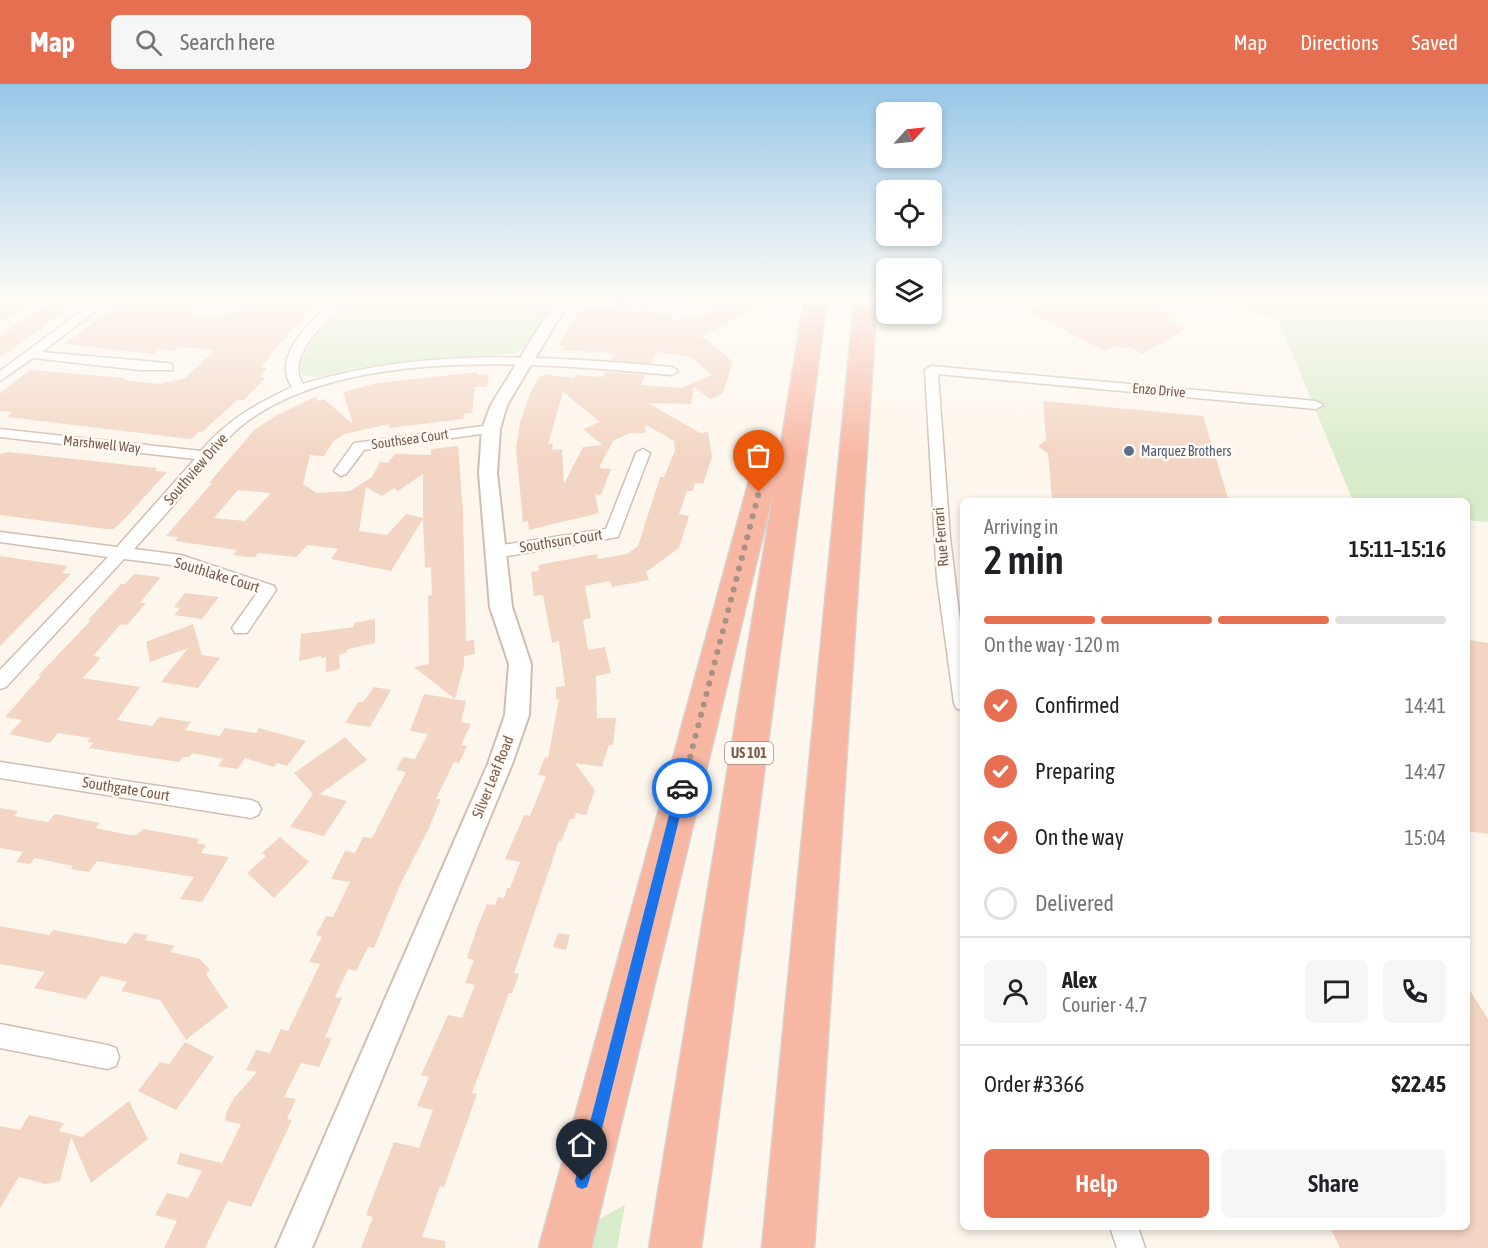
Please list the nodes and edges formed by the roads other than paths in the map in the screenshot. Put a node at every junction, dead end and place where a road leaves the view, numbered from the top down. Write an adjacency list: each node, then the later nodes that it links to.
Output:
1 (34, 350): 6 (street)
2 (297, 350): 12 (street)
3 (532, 350): 7 (street, Silver Leaf Road)
4 (808, 350): 17 (highway, US 101)
5 (862, 350): 34 (highway)
6 (29, 354): 8 (street); 11 (street)
7 (525, 362): 10 (street, Southview Drive); 12 (street, Southview Drive); 14 (street, Silver Leaf Road)
8 (166, 367)
9 (931, 370): 13 (street, Enzo Drive); 25 (street, Rue Ferrari)
10 (672, 371)
11 (0, 377)
12 (299, 388): 18 (street, Southview Drive)
13 (1316, 405)
14 (491, 429): 19 (street, Southsea Court); 21 (street, Silver Leaf Road)
15 (0, 433): 18 (street, Marshwell Way)
16 (643, 453): 21 (street, Southsun Court)
17 (793, 454): 32 (highway); 33 (highway, US 101)
18 (205, 456): 22 (street, Southview Drive)
19 (341, 471)
20 (0, 537): 22 (street)
21 (495, 552): 31 (street, Silver Leaf Road)
22 (122, 553): 23 (street, Southlake Court); 24 (street, Southview Drive)
23 (241, 628)
24 (0, 682)
25 (960, 686)
26 (0, 770): 27 (street, Southgate Court)
27 (251, 809)
28 (0, 1036): 29 (street)
29 (107, 1057)
30 (1125, 1230): 35 (street)
31 (294, 1248)
32 (565, 1248)
33 (675, 1248)
34 (788, 1248)
35 (1131, 1248)

